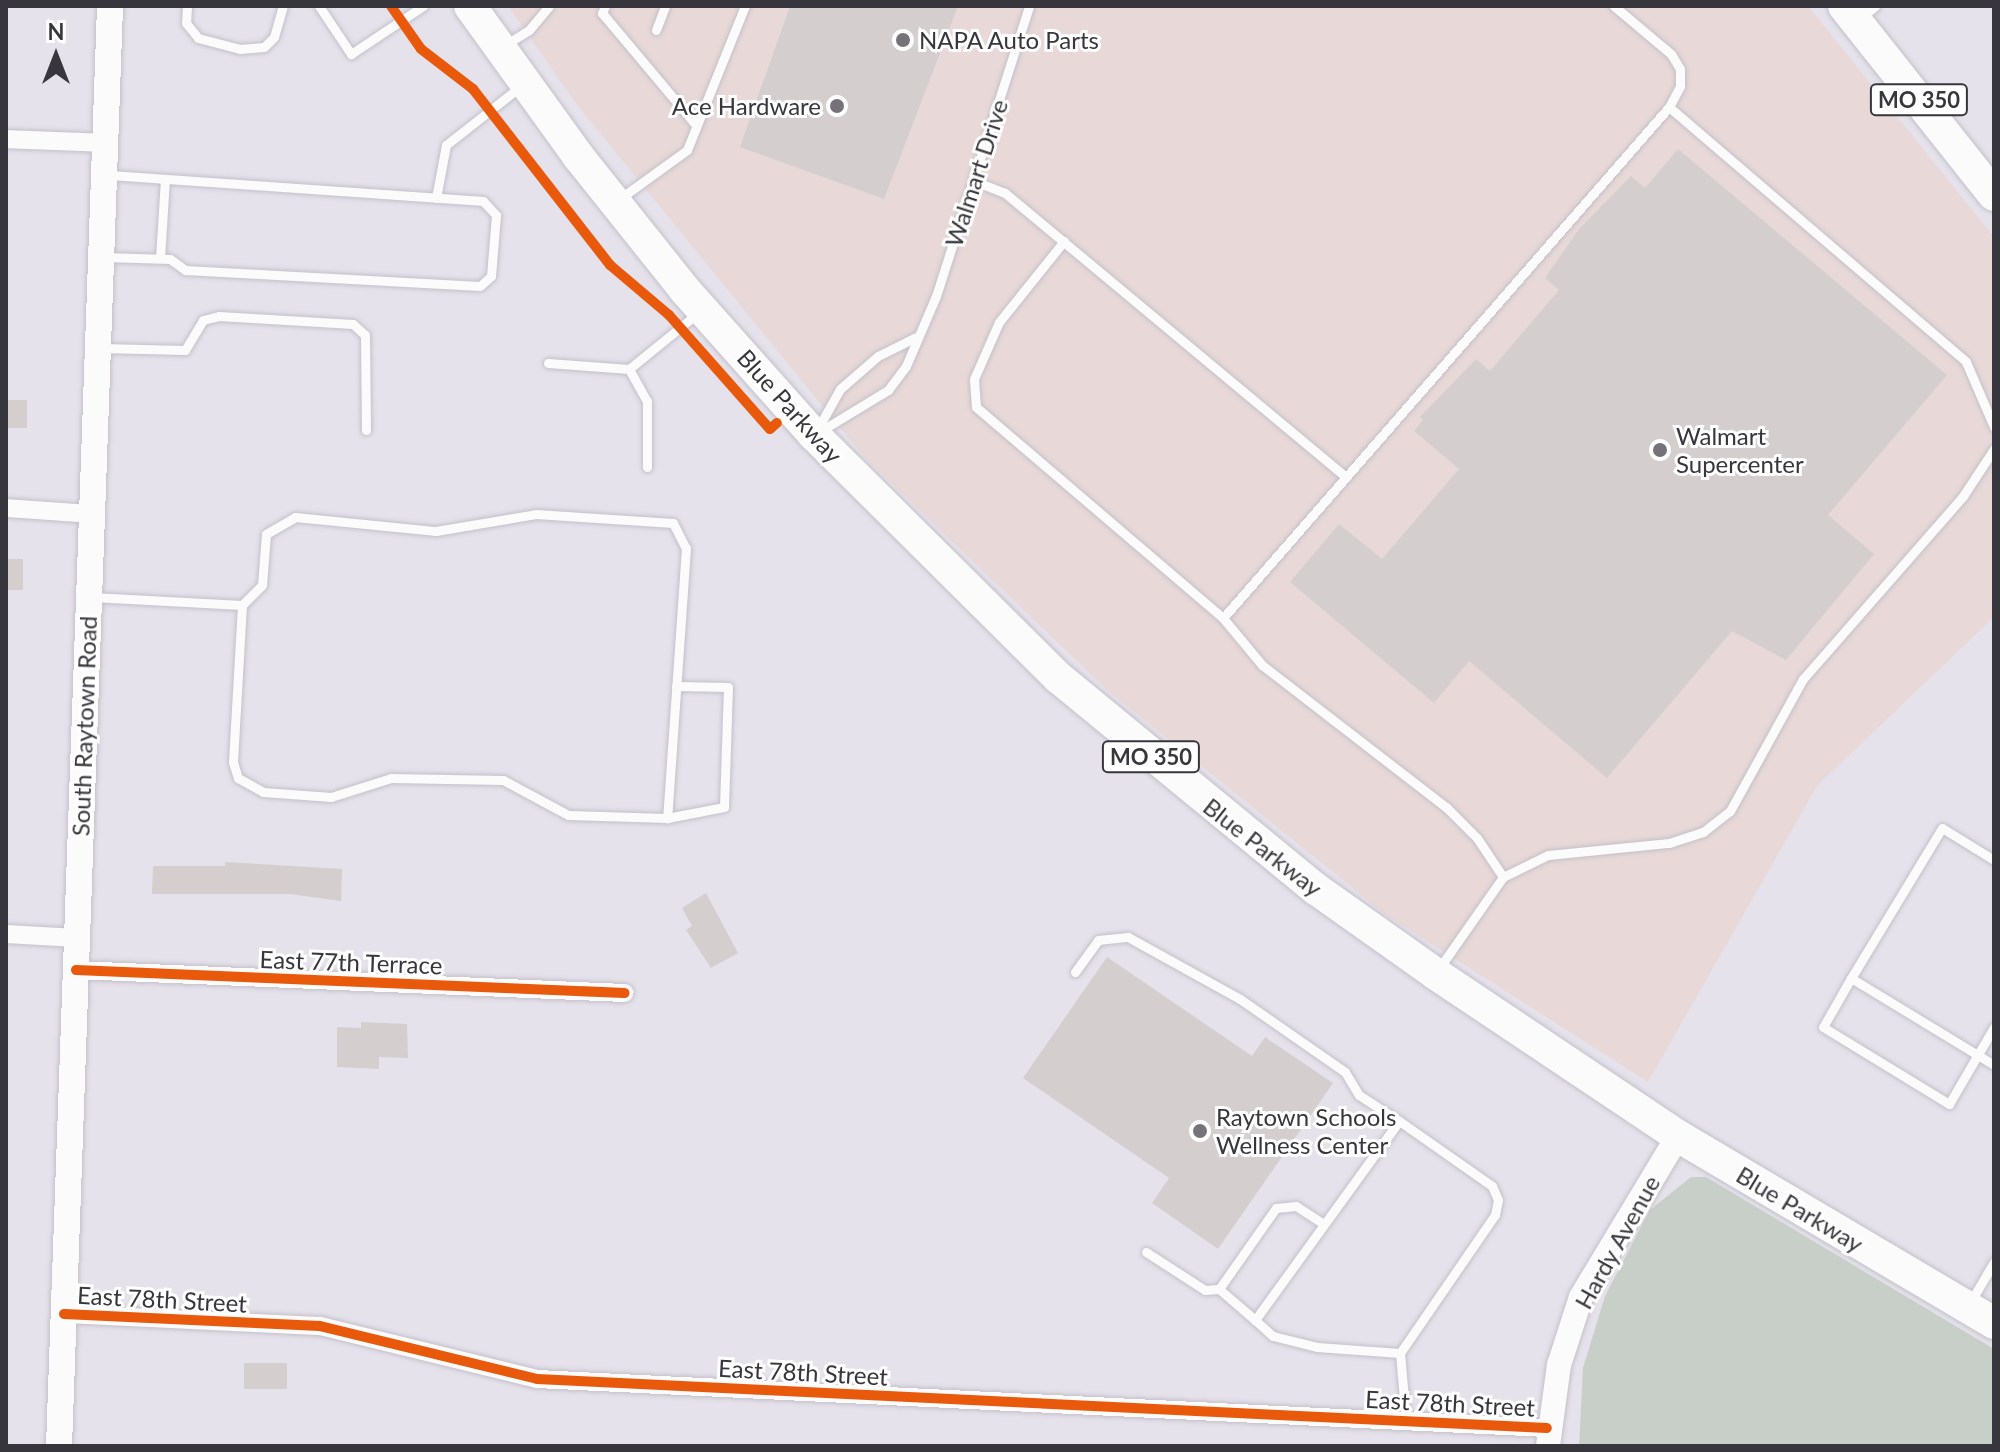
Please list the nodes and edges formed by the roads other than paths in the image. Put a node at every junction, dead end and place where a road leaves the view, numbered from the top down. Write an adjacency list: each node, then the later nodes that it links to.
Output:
1 (110, 6): 20 (main road, South Raytown Road)
2 (187, 6): 3 (lane)
3 (283, 6)
4 (319, 6): 5 (lane)
5 (423, 6)
6 (470, 6): 15 (highway, Blue Parkway / MO 350)
7 (549, 6): 15 (lane)
8 (605, 6): 18 (lane)
9 (665, 6): 14 (lane)
10 (745, 6): 18 (lane)
11 (1029, 6): 23 (lane, Walmart Drive)
12 (1614, 6): 17 (lane)
13 (1858, 11): 24 (highway, MO 350)
14 (656, 30)
15 (499, 49): 16 (highway, Blue Parkway / MO 350)
16 (524, 84): 25 (lane); 26 (highway, Blue Parkway / MO 350)
17 (1669, 107): 35 (lane); 40 (lane)
18 (696, 125): 26 (lane)
19 (6, 139): 20 (street)
20 (105, 143): 21 (main road, South Raytown Road)
21 (104, 175): 22 (lane); 28 (main road, South Raytown Road)
22 (165, 179): 25 (lane); 29 (lane)
23 (974, 181): 27 (lane); 31 (lane, Walmart Drive)
24 (1994, 195)
25 (436, 198): 29 (lane)
26 (615, 202): 30 (highway, Blue Parkway / MO 350)
27 (1064, 241): 40 (lane); 45 (lane)
28 (101, 257): 29 (lane); 32 (main road, South Raytown Road)
29 (160, 258)
30 (702, 309): 34 (lane); 37 (highway, Blue Parkway / MO 350)
31 (916, 337): 37 (lane); 37 (lane, Walmart Drive)
32 (98, 348): 36 (lane); 42 (main road, South Raytown Road)
33 (548, 363): 34 (lane)
34 (629, 369): 39 (lane)
35 (1994, 427)
36 (366, 430)
37 (814, 435): 54 (highway, Blue Parkway / MO 350)
38 (1994, 449): 49 (lane)
39 (647, 467)
40 (1344, 475): 45 (lane)
41 (6, 508): 42 (street)
42 (92, 514): 43 (main road, South Raytown Road)
43 (89, 597): 44 (lane); 51 (main road, South Raytown Road)
44 (242, 605): 46 (lane); 47 (lane)
45 (1223, 618): 49 (lane)
46 (676, 686): 47 (lane); 47 (lane)
47 (667, 818)
48 (1994, 860): 55 (lane)
49 (1503, 877): 54 (lane)
50 (6, 934): 51 (street)
51 (77, 938): 52 (main road, South Raytown Road)
52 (76, 970): 56 (street, East 77th Terrace); 66 (main road, South Raytown Road)
53 (1075, 972): 60 (lane)
54 (1436, 974): 61 (highway, Blue Parkway / MO 350)
55 (1851, 978): 58 (lane); 58 (lane)
56 (625, 993)
57 (1994, 1027): 58 (lane)
58 (1977, 1055): 59 (lane)
59 (1994, 1065)
60 (1399, 1121): 62 (lane); 69 (lane)
61 (1678, 1136): 67 (highway, Blue Parkway / MO 350); 71 (street, Hardy Avenue)
62 (1324, 1224): 65 (lane); 68 (lane)
63 (1146, 1252): 65 (lane)
64 (1994, 1262): 67 (lane)
65 (1219, 1289): 68 (lane)
66 (64, 1314): 70 (street, East 78th Street); 72 (main road, South Raytown Road)
67 (1980, 1315)
68 (1255, 1320): 69 (lane)
69 (1400, 1353): 70 (lane)
70 (1406, 1421): 71 (street, East 78th Street)
71 (1548, 1437)
72 (59, 1446)

